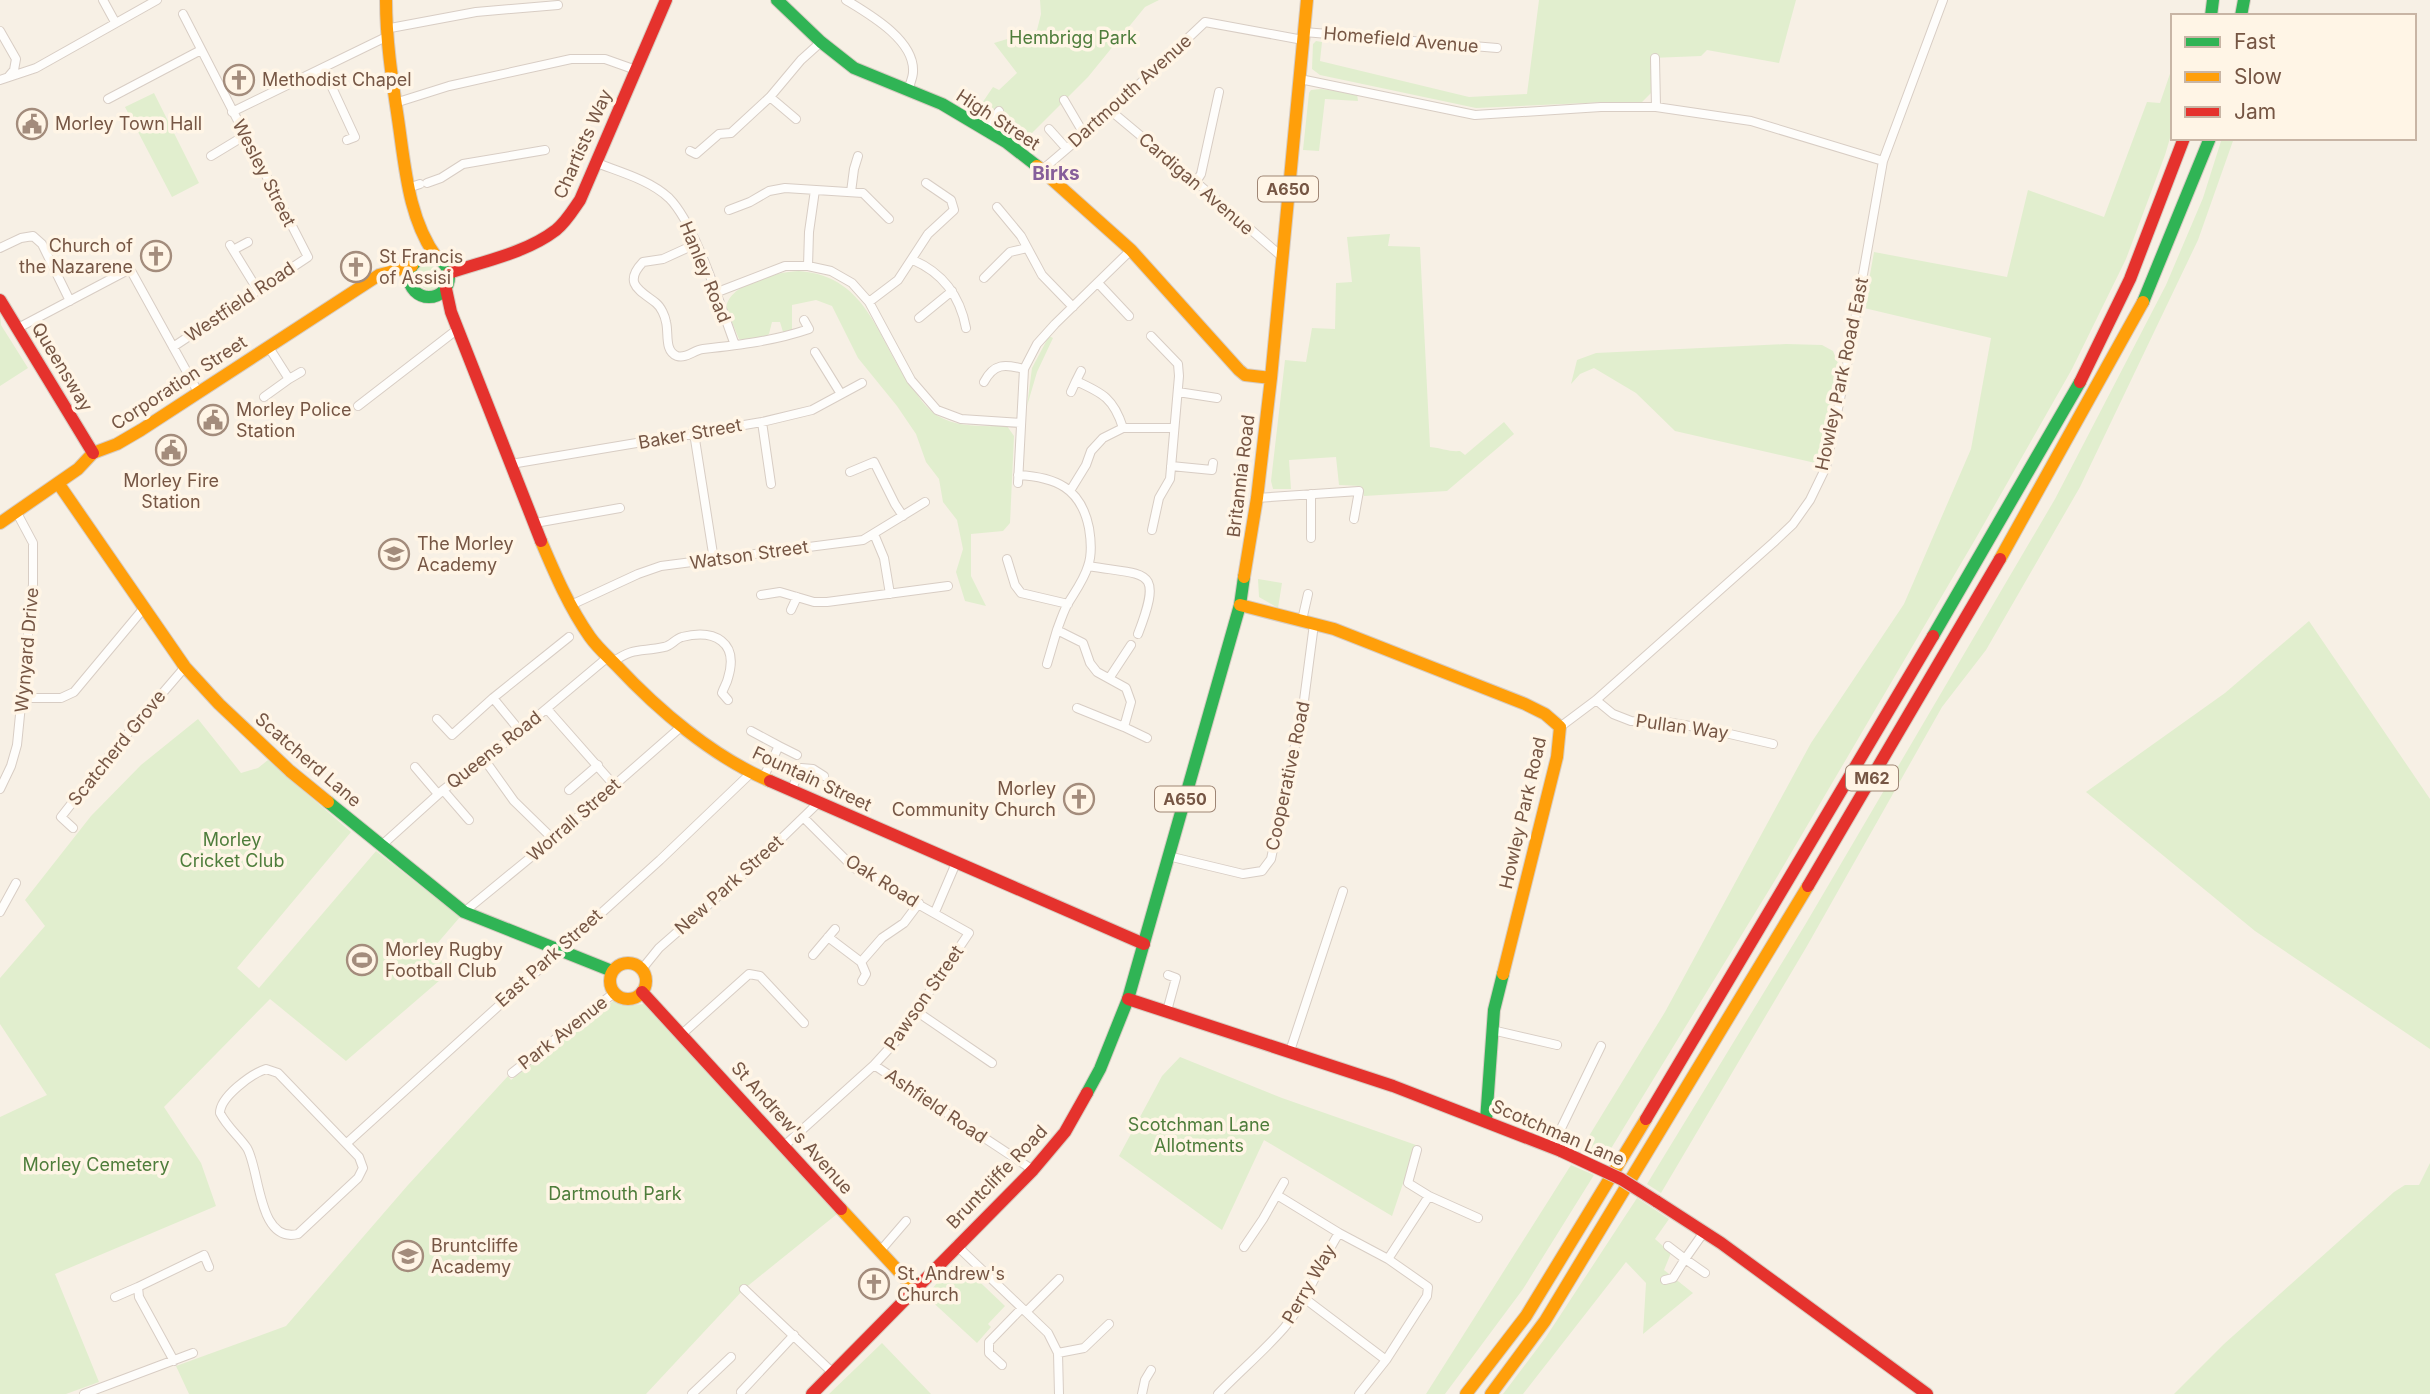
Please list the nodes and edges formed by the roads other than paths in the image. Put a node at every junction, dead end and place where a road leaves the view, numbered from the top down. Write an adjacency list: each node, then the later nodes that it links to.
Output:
1 (103, 0): 11 (street)
2 (157, 0): 11 (street)
3 (386, 0): 13 (main road)
4 (666, 0): 20 (main road, Chartists Way)
5 (777, 0): 15 (main road, High Street)
6 (846, 0): 23 (street)
7 (1307, 0): 14 (main road, Britannia Road / A650)
8 (1943, 0): 46 (street, Howley Park Road East)
9 (558, 5): 13 (street)
10 (183, 14): 17 (street, Wesley Street)
11 (115, 23): 21 (street)
12 (0, 31): 21 (street)
13 (386, 33): 19 (street); 28 (main road)
14 (1304, 36): 16 (street, Homefield Avenue); 22 (main road, Britannia Road / A650); 31 (street, Dartmouth Avenue)
15 (821, 42): 23 (main road, High Street); 25 (street)
16 (1497, 48)
17 (201, 51): 26 (street); 32 (street, Wesley Street)
18 (1655, 58): 29 (street)
19 (323, 68): 32 (street); 38 (street)
20 (636, 70): 28 (street); 47 (main road, Chartists Way)
21 (5, 78)
22 (1300, 79): 29 (street); 64 (main road, Britannia Road / A650)
23 (909, 88): 34 (main road, High Street)
24 (1219, 92): 49 (street)
25 (770, 97): 33 (street); 43 (street)
26 (108, 99)
27 (1064, 100): 36 (street)
28 (395, 103): 51 (main road)
29 (1656, 107): 46 (street)
30 (999, 111): 34 (street)
31 (1111, 111): 36 (street, Dartmouth Avenue); 49 (street, Cardigan Avenue)
32 (232, 112): 37 (street, Wesley Street)
33 (796, 119)
34 (985, 128): 48 (main road, High Street)
35 (1049, 129): 41 (street)
36 (1084, 134): 41 (street, Dartmouth Avenue)
37 (244, 136): 44 (street); 63 (street, Wesley Street)
38 (347, 140)
39 (2183, 140): 271 (main road, M62)
40 (2209, 140): 272 (main road, M62)
41 (1066, 148): 48 (street, Dartmouth Avenue)
42 (545, 150): 51 (street)
43 (690, 152)
44 (211, 156)
45 (858, 156): 53 (street)
46 (1883, 161): 162 (street, Howley Park Road East)
47 (597, 163): 59 (street, Hanley Road); 69 (main road, Chartists Way)
48 (1042, 170): 62 (main road, High Street)
49 (1196, 182): 64 (street, Cardigan Avenue)
50 (926, 183): 66 (street)
51 (418, 185): 58 (main road)
52 (815, 190): 53 (street); 55 (street); 68 (street)
53 (851, 192): 56 (street)
54 (997, 207): 61 (street)
55 (729, 210)
56 (889, 219)
57 (248, 242): 74 (street)
58 (425, 242): 65 (main road); 67 (main road)
59 (696, 244): 77 (street, Hanley Road); 91 (street)
60 (0, 248): 80 (street)
61 (1027, 248): 71 (street); 82 (street)
62 (1130, 250): 72 (street); 98 (main road, High Street)
63 (308, 257): 74 (street, Westfield Road)
64 (1281, 257): 98 (main road, Britannia Road / A650)
65 (437, 258): 67 (main road, Corporation Street); 69 (main road)
66 (913, 260): 76 (street); 81 (street)
67 (417, 262): 70 (main road, Corporation Street); 73 (main road)
68 (808, 266): 77 (street); 81 (street)
69 (449, 273): 75 (main road)
70 (379, 275): 73 (main road); 92 (main road, Corporation Street)
71 (984, 278)
72 (1098, 283): 82 (street); 84 (street)
73 (410, 285): 78 (main road)
74 (257, 289): 93 (street, Westfield Road)
75 (446, 289): 78 (main road); 83 (main road, Fountain Street)
76 (952, 291): 85 (street); 89 (street)
77 (715, 293): 91 (street, Hanley Road)
78 (430, 298): 83 (main road, Fountain Street)
79 (0, 300): 87 (main road, Queensway)
80 (70, 301): 87 (street); 93 (street)
81 (869, 302): 111 (street)
82 (1073, 307): 95 (street)
83 (451, 312): 88 (main road, Fountain Street)
84 (1129, 316)
85 (919, 318)
86 (804, 320): 91 (street)
87 (18, 328): 115 (main road, Queensway)
88 (459, 328): 109 (street); 119 (main road, Fountain Street)
89 (966, 328)
90 (1150, 336): 105 (street)
91 (735, 345)
92 (268, 346): 99 (street); 104 (main road, Corporation Street)
93 (173, 347): 104 (street)
94 (815, 352): 106 (street)
95 (1024, 369): 101 (street); 111 (street)
96 (1081, 371): 100 (street)
97 (301, 372): 99 (street)
98 (1271, 378): 126 (main road, Britannia Road / A650)
99 (289, 379): 107 (street)
100 (1076, 381): 103 (street); 112 (street)
101 (984, 382)
102 (862, 383): 106 (street, Baker Street)
103 (1071, 392)
104 (198, 393): 115 (main road, Corporation Street)
105 (1178, 393): 108 (street); 113 (street)
106 (841, 394): 110 (street, Baker Street)
107 (264, 397)
108 (1217, 398)
109 (358, 406)
110 (762, 422): 114 (street, Baker Street); 123 (street)
111 (1020, 423): 124 (street)
112 (1123, 428): 113 (street); 124 (street)
113 (1174, 428): 120 (street)
114 (694, 433): 119 (street, Baker Street); 138 (street)
115 (93, 453): 122 (main road, Corporation Street)
116 (879, 453): 117 (street)
117 (874, 462): 121 (street); 130 (street)
118 (1213, 463): 120 (street)
119 (511, 464): 133 (main road, Fountain Street)
120 (1171, 466): 134 (street)
121 (850, 472)
122 (58, 483): 129 (main road, Corporation Street); 148 (main road, Scatcherd Lane)
123 (771, 484)
124 (1070, 491): 139 (street)
125 (1311, 494): 126 (street); 131 (street); 136 (street)
126 (1257, 498): 147 (main road, Britannia Road / A650)
127 (925, 502): 130 (street, Watson Street)
128 (620, 508): 133 (street)
129 (17, 513): 132 (main road, Corporation Street); 159 (street, Wynyard Drive)
130 (903, 516): 135 (street, Watson Street)
131 (1354, 520)
132 (0, 523)
133 (535, 523): 146 (main road, Fountain Street)
134 (1152, 530)
135 (874, 534): 138 (street, Watson Street); 141 (street)
136 (1311, 538)
137 (1007, 559): 145 (street)
138 (714, 560): 146 (street, Watson Street)
139 (1088, 566): 145 (street); 152 (street)
140 (948, 586): 141 (street)
141 (890, 594): 144 (street)
142 (1308, 594): 150 (street, Cooperative Road)
143 (761, 595): 144 (street)
144 (797, 597): 149 (street)
145 (1068, 604): 151 (street)
146 (571, 605): 155 (main road, Fountain Street)
147 (1240, 605): 150 (main road, Howley Park Road); 191 (main road, Britannia Road / A650)
148 (144, 608): 157 (main road, Scatcherd Lane); 159 (street)
149 (792, 610)
150 (1308, 622): 168 (main road, Howley Park Road); 191 (street, Cooperative Road)
151 (1057, 630): 156 (street); 158 (street)
152 (1138, 634)
153 (569, 637): 160 (street)
154 (1131, 645): 158 (street)
155 (610, 659): 161 (street, Queens Road); 164 (street, Queens Road); 166 (main road, Fountain Street)
156 (1047, 664)
157 (185, 667): 188 (street, Scatcherd Grove); 190 (main road, Scatcherd Lane)
158 (1110, 677): 167 (street)
159 (23, 698): 181 (street, Wynyard Drive)
160 (493, 698): 165 (street); 169 (street)
161 (728, 700)
162 (1596, 700): 168 (street, Howley Park Road East); 172 (street, Pullan Way)
163 (1077, 708): 167 (street)
164 (547, 709): 169 (street, Queens Road); 176 (street)
165 (437, 719)
166 (682, 726): 178 (main road, Fountain Street); 180 (street, Worrall Street)
167 (1124, 727): 171 (street)
168 (1560, 727): 216 (main road, Howley Park Road)
169 (520, 731): 175 (street, Queens Road)
170 (751, 731): 173 (street)
171 (1147, 738)
172 (1773, 744)
173 (779, 747): 174 (street); 178 (street, East Park Street)
174 (797, 755)
175 (485, 759): 184 (street, Queens Road); 189 (street)
176 (598, 765): 180 (street); 182 (street, Worrall Street)
177 (415, 767): 184 (street)
178 (757, 775): 183 (main road, Fountain Street); 203 (street, East Park Street)
179 (824, 776): 183 (street)
180 (614, 785): 189 (street, Worrall Street)
181 (1, 786)
182 (569, 790)
183 (791, 791): 185 (main road, Fountain Street)
184 (441, 792): 187 (street); 190 (street, Queens Road)
185 (818, 803): 186 (street, New Park Street); 192 (main road, Fountain Street)
186 (804, 818): 195 (street, Oak Road); 206 (street, New Park Street)
187 (469, 820)
188 (73, 828)
189 (553, 839): 197 (street, Worrall Street)
190 (382, 845): 197 (main road, Scatcherd Lane)
191 (1168, 856): 202 (main road, Britannia Road / A650)
192 (956, 863): 198 (street); 202 (main road, Fountain Street)
193 (16, 883): 196 (street)
194 (1343, 891): 220 (street)
195 (919, 903): 198 (street, Oak Road); 205 (street)
196 (0, 912)
197 (464, 912): 203 (main road, Scatcherd Lane)
198 (934, 912): 200 (street, Oak Road)
199 (835, 929): 201 (street)
200 (969, 933): 213 (street, Pawson Street)
201 (828, 937): 204 (street); 205 (street)
202 (1144, 944): 212 (main road, Bruntcliffe Road / A650)
203 (558, 950): 207 (main road, Scatcherd Lane); 225 (street, East Park Street)
204 (813, 955)
205 (861, 962): 209 (street)
206 (642, 969): 207 (main road); 210 (main road)
207 (612, 971): 211 (main road)
208 (1168, 975): 214 (street)
209 (862, 981)
210 (642, 992): 211 (main road); 217 (main road, St Andrew's Avenue)
211 (614, 993): 223 (street, Park Avenue)
212 (1128, 999): 214 (main road, Scotchman Lane); 229 (main road, Bruntcliffe Road / A650)
213 (916, 1011): 221 (street); 222 (street, Pawson Street)
214 (1167, 1011): 220 (main road, Scotchman Lane)
215 (804, 1023): 217 (street)
216 (1492, 1030): 218 (street); 224 (main road, Howley Park Road)
217 (682, 1034): 226 (main road, St Andrew's Avenue)
218 (1556, 1045)
219 (1601, 1046): 227 (street)
220 (1290, 1051): 224 (main road, Scotchman Lane)
221 (992, 1063)
222 (874, 1065): 226 (street, Pawson Street); 229 (street, Ashfield Road)
223 (512, 1073)
224 (1486, 1121): 227 (main road, Scotchman Lane)
225 (347, 1143): 225 (street)
226 (784, 1146): 240 (main road, St Andrew's Avenue)
227 (1556, 1149): 235 (main road, Scotchman Lane, bridge)
228 (1417, 1150): 232 (street)
229 (1033, 1170): 237 (main road, Bruntcliffe Road / A650)
230 (1284, 1182): 231 (street)
231 (1277, 1195): 236 (street); 239 (street)
232 (1429, 1196): 233 (street); 241 (street)
233 (1478, 1218)
234 (906, 1221): 240 (street)
235 (1704, 1232): 242 (street); 273 (main road, Scotchman Lane)
236 (1339, 1233): 241 (street); 251 (street, Perry Way)
237 (956, 1245): 249 (main road, Bruntcliffe Road / A650); 252 (street)
238 (1668, 1246): 242 (street)
239 (1244, 1247)
240 (881, 1250): 249 (main road, St Andrew's Avenue)
241 (1388, 1258): 258 (street)
242 (1685, 1259): 244 (street); 246 (street)
243 (209, 1267): 247 (street)
244 (1705, 1273)
245 (1059, 1279): 252 (street)
246 (1664, 1280)
247 (138, 1286): 250 (street); 259 (street)
248 (744, 1289): 254 (street)
249 (915, 1289): 262 (main road, Bruntcliffe Road / A650)
250 (115, 1297)
251 (1304, 1298): 258 (street); 269 (street, Perry Way)
252 (1024, 1310): 256 (street); 260 (street)
253 (1109, 1324): 256 (street)
254 (794, 1335): 262 (street); 263 (street)
255 (193, 1353): 259 (street)
256 (1058, 1353): 267 (street)
257 (731, 1357): 265 (street)
258 (1386, 1360): 270 (street)
259 (174, 1361): 264 (street)
260 (1002, 1365)
261 (1151, 1370): 268 (street)
262 (833, 1373): 266 (main road, Bruntcliffe Road / A650)
263 (741, 1392)
264 (85, 1394)
265 (692, 1394)
266 (812, 1394)
267 (1059, 1394)
268 (1142, 1394)
269 (1218, 1394)
270 (1359, 1394)
271 (1466, 1394)
272 (1491, 1394)
273 (1927, 1394)

